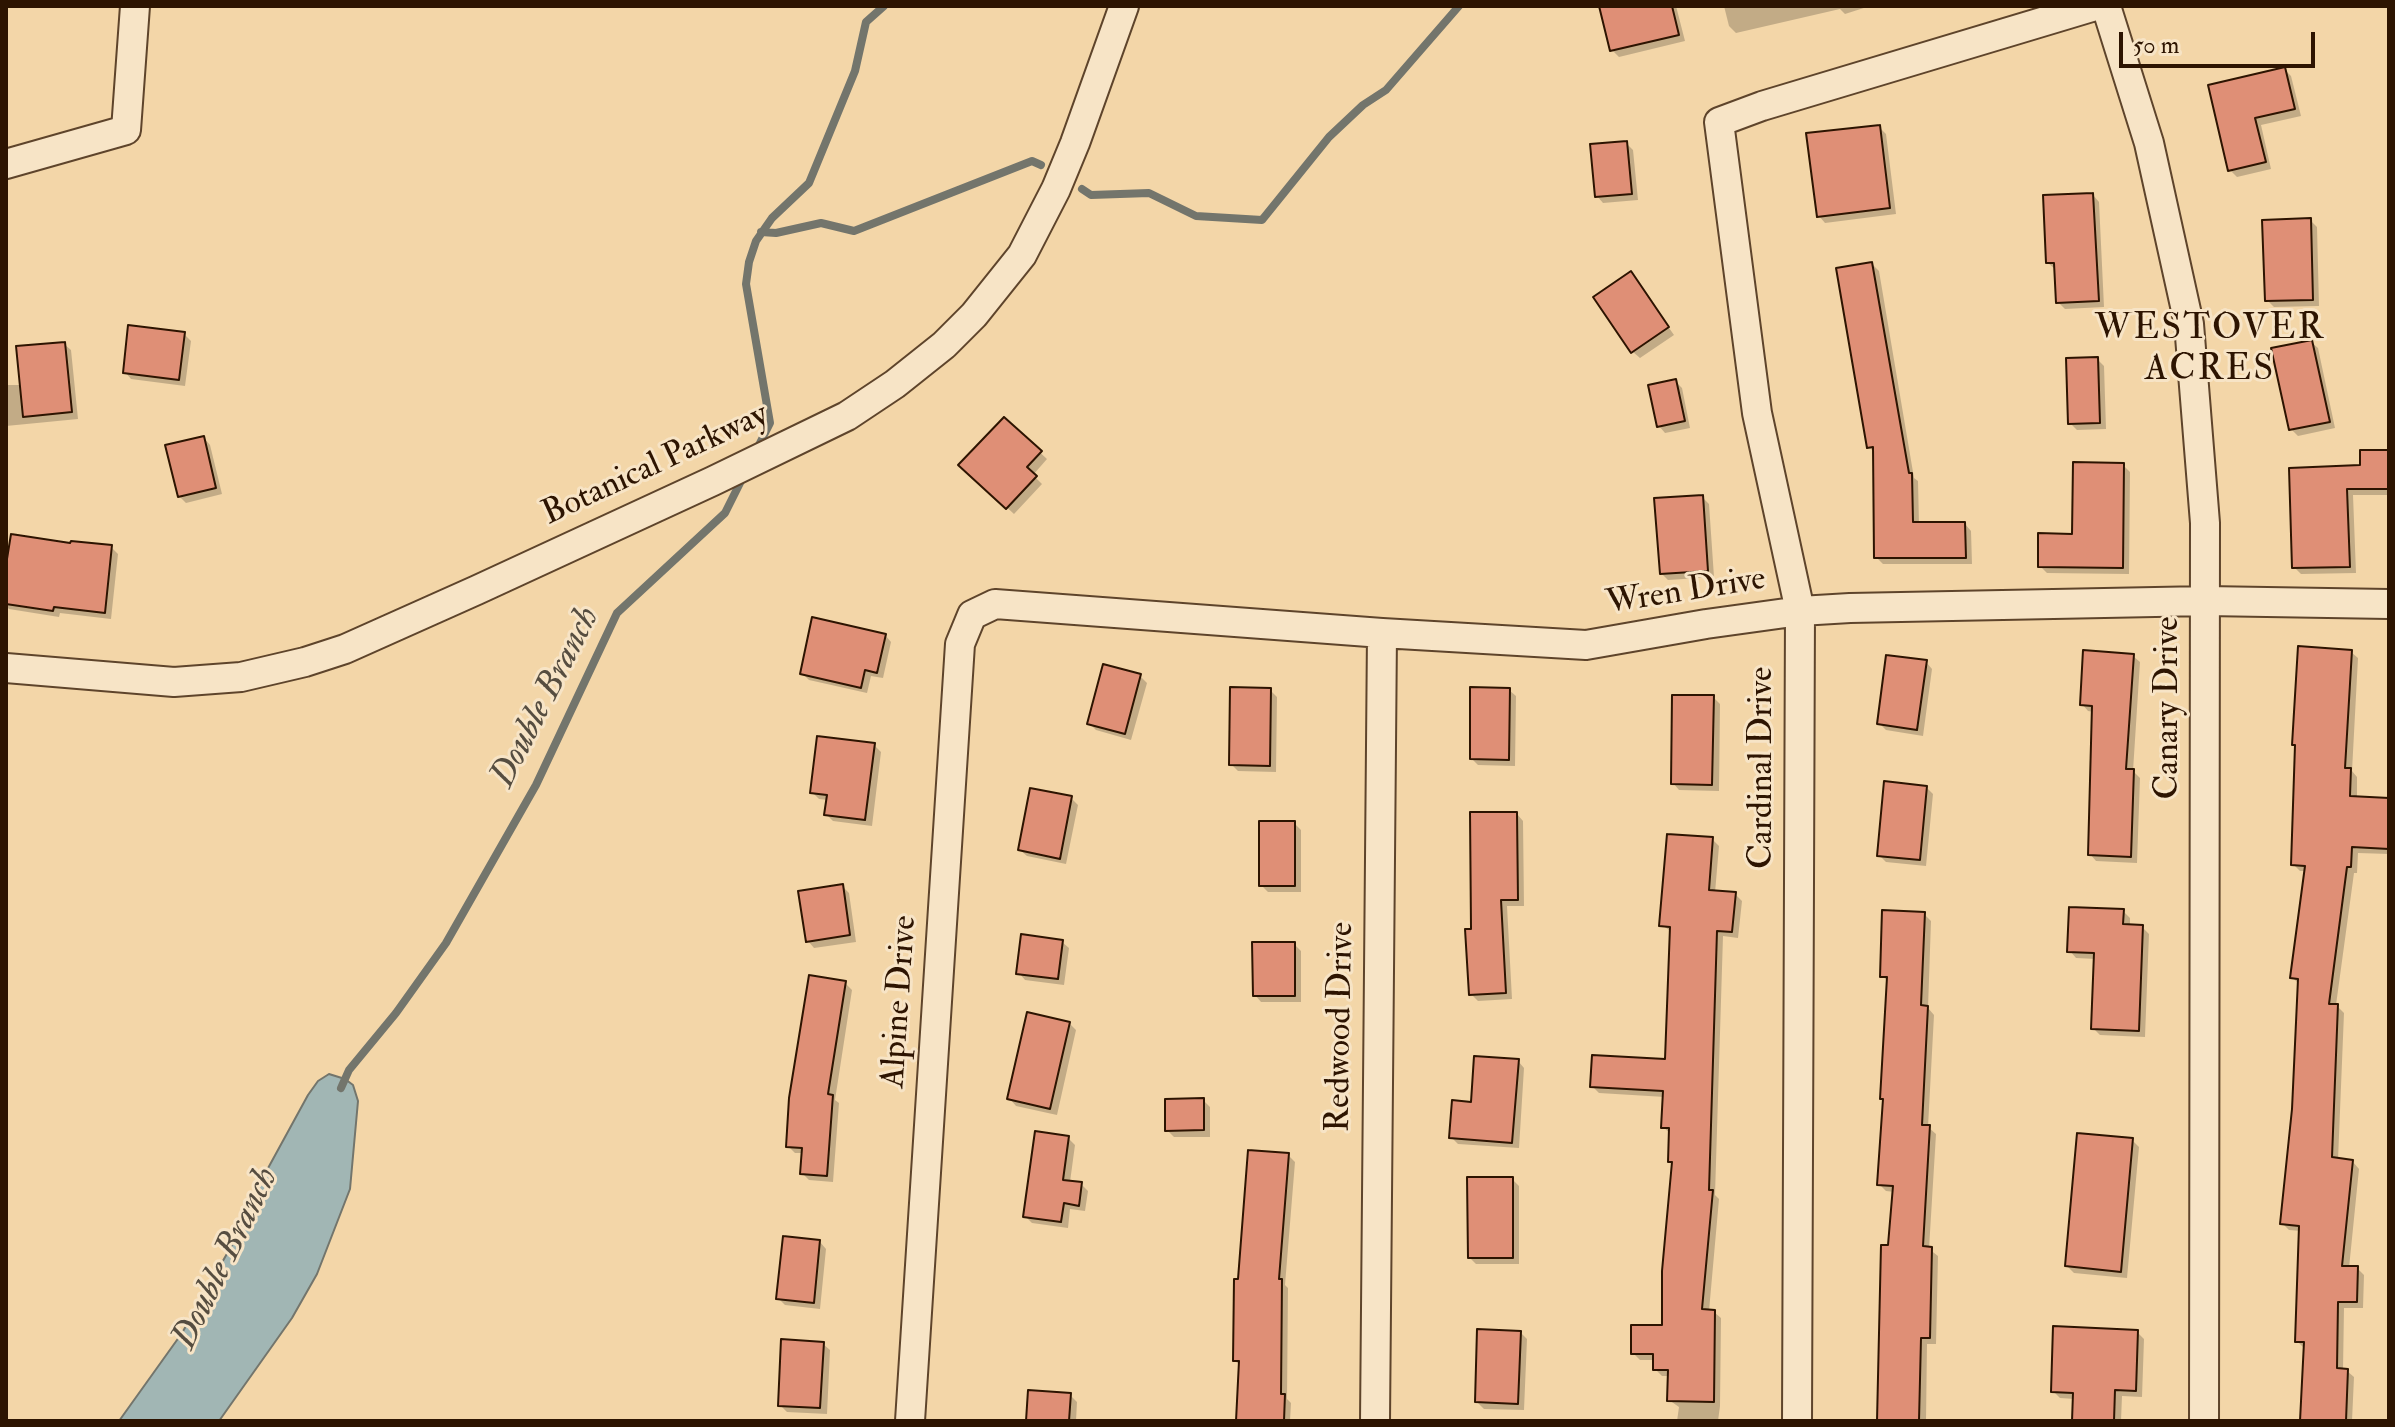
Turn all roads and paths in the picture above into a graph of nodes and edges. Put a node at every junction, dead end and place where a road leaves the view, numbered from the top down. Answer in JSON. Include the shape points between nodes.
{"nodes":[{"id":1,"x":135,"y":6,"type":"edge"},
{"id":2,"x":1124,"y":6,"type":"edge"},
{"id":3,"x":2095,"y":6,"type":"edge"},
{"id":4,"x":2106,"y":6,"type":"edge"},
{"id":5,"x":6,"y":164,"type":"edge"},
{"id":6,"x":2206,"y":601,"type":"junction"},
{"id":7,"x":995,"y":604,"type":"joint"},
{"id":8,"x":2389,"y":604,"type":"edge"},
{"id":9,"x":1800,"y":611,"type":"junction"},
{"id":10,"x":1382,"y":633,"type":"junction"},
{"id":11,"x":6,"y":668,"type":"edge"},
{"id":12,"x":910,"y":1421,"type":"edge"},
{"id":13,"x":1375,"y":1421,"type":"edge"},
{"id":14,"x":1797,"y":1421,"type":"edge"},
{"id":15,"x":2204,"y":1421,"type":"edge"}],
"edges":[{"from":1,"to":5,"type":"street","via":[[126,130]]},
{"from":2,"to":11,"type":"street","name":"Botanical Parkway","via":[[1056,189],[1004,280],[920,365],[859,409],[345,649],[283,668],[174,682]]},
{"from":3,"to":9,"type":"street","name":"Cardinal Drive","via":[[1719,122],[1757,413]]},
{"from":4,"to":6,"type":"street","name":"Canary Drive","via":[[2149,143],[2189,324]]},
{"from":6,"to":8,"type":"street","name":"Wren Drive"},
{"from":6,"to":9,"type":"street","name":"Wren Drive"},
{"from":6,"to":15,"type":"street","name":"Canary Drive"},
{"from":7,"to":10,"type":"street","name":"Wren Drive"},
{"from":7,"to":12,"type":"street","name":"Alpine Drive","via":[[972,615],[960,644]]},
{"from":9,"to":10,"type":"street","name":"Wren Drive","via":[[1586,645]]},
{"from":9,"to":14,"type":"street","name":"Cardinal Drive"},
{"from":10,"to":13,"type":"street","name":"Redwood Drive"}]}
